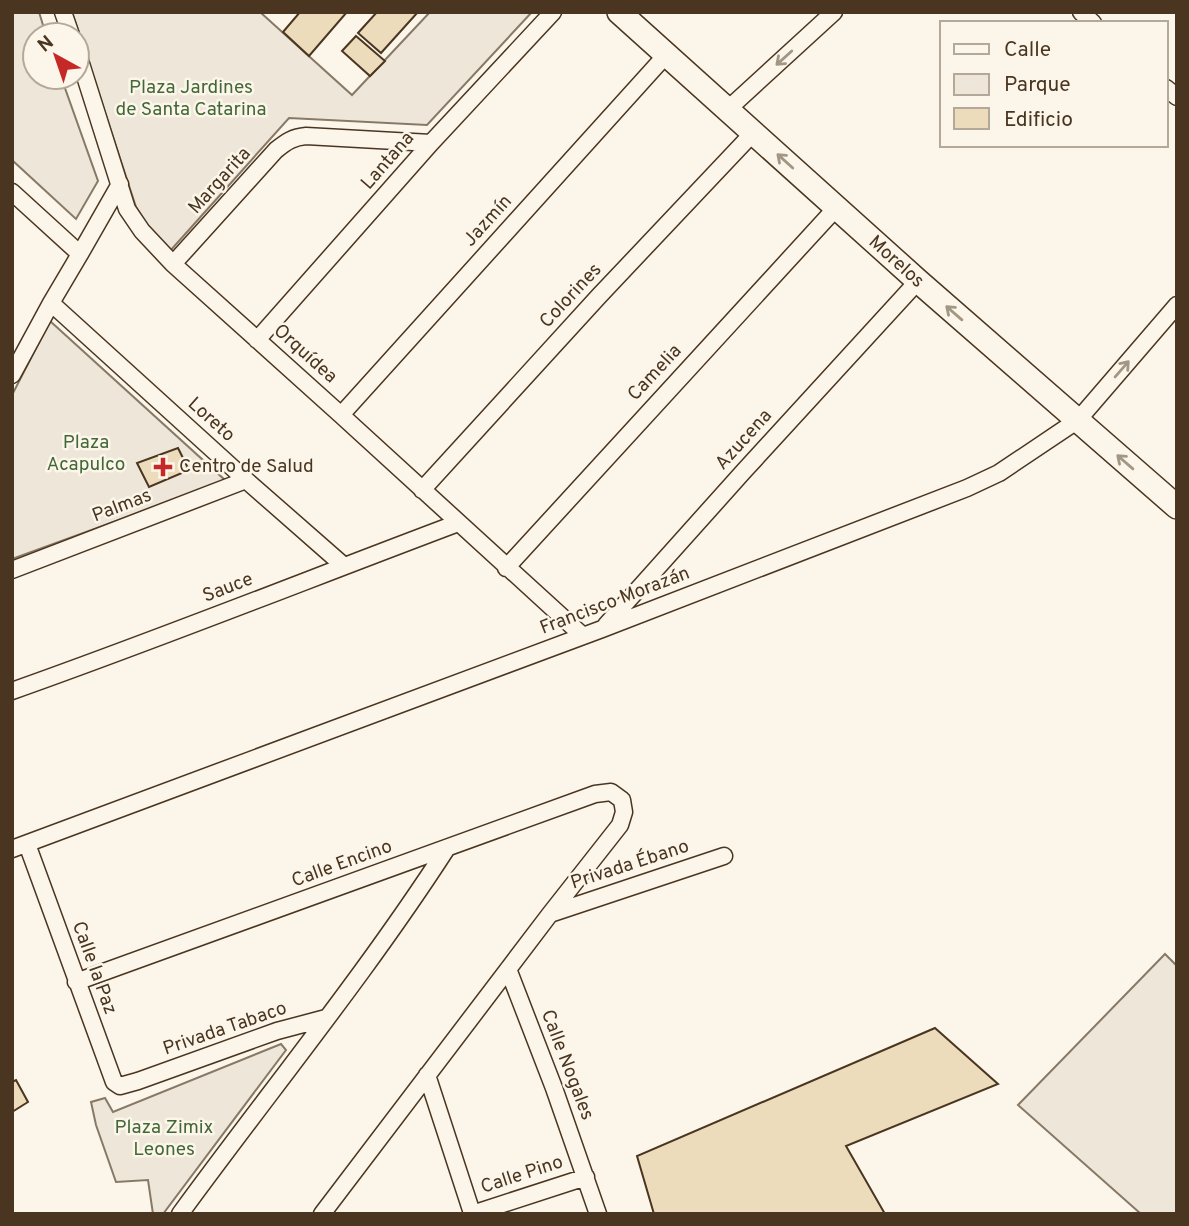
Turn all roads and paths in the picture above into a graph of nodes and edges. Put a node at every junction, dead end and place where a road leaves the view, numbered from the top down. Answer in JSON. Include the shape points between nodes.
{"nodes":[{"id":1,"x":553,"y":12,"type":"edge"},
{"id":2,"x":619,"y":12,"type":"edge"},
{"id":3,"x":834,"y":12,"type":"edge"},
{"id":4,"x":666,"y":55,"type":"junction"},
{"id":5,"x":90,"y":91,"type":"edge"},
{"id":6,"x":727,"y":110,"type":"junction"},
{"id":7,"x":754,"y":132,"type":"junction"},
{"id":8,"x":431,"y":143,"type":"junction"},
{"id":9,"x":120,"y":184,"type":"junction"},
{"id":10,"x":12,"y":192,"type":"edge"},
{"id":11,"x":836,"y":208,"type":"junction"},
{"id":12,"x":80,"y":254,"type":"junction"},
{"id":13,"x":173,"y":264,"type":"junction"},
{"id":14,"x":918,"y":281,"type":"junction"},
{"id":15,"x":51,"y":303,"type":"junction"},
{"id":16,"x":1177,"y":305,"type":"edge"},
{"id":17,"x":257,"y":340,"type":"junction"},
{"id":18,"x":12,"y":375,"type":"edge"},
{"id":19,"x":341,"y":415,"type":"junction"},
{"id":20,"x":1078,"y":421,"type":"junction"},
{"id":21,"x":246,"y":480,"type":"junction"},
{"id":22,"x":422,"y":490,"type":"junction"},
{"id":23,"x":1177,"y":507,"type":"edge"},
{"id":24,"x":458,"y":523,"type":"junction"},
{"id":25,"x":344,"y":566,"type":"junction"},
{"id":26,"x":506,"y":568,"type":"junction"},
{"id":27,"x":12,"y":570,"type":"edge"},
{"id":28,"x":602,"y":629,"type":"junction"},
{"id":29,"x":583,"y":636,"type":"junction"},
{"id":30,"x":12,"y":691,"type":"edge"},
{"id":31,"x":20,"y":846,"type":"edge"},
{"id":32,"x":447,"y":848,"type":"junction"},
{"id":33,"x":724,"y":856,"type":"dead end"},
{"id":34,"x":550,"y":914,"type":"junction"},
{"id":35,"x":508,"y":969,"type":"junction"},
{"id":36,"x":76,"y":982,"type":"junction"},
{"id":37,"x":326,"y":1018,"type":"junction"},
{"id":38,"x":428,"y":1075,"type":"junction"},
{"id":39,"x":138,"y":1081,"type":"joint"},
{"id":40,"x":586,"y":1177,"type":"junction"},
{"id":41,"x":180,"y":1214,"type":"edge"},
{"id":42,"x":322,"y":1214,"type":"edge"},
{"id":43,"x":472,"y":1214,"type":"edge"},
{"id":44,"x":598,"y":1214,"type":"edge"}],
"edges":[{"from":1,"to":8,"type":"street","name":"Lantana"},
{"from":2,"to":4,"type":"street","name":"Morelos"},
{"from":3,"to":6,"type":"street","one_way":true},
{"from":4,"to":6,"type":"street","name":"Morelos"},
{"from":4,"to":19,"type":"street","name":"Jazmín"},
{"from":5,"to":9,"type":"street","name":"Orquídea"},
{"from":6,"to":7,"type":"street","name":"Morelos"},
{"from":11,"to":7,"type":"street","name":"Morelos","one_way":true},
{"from":7,"to":22,"type":"street","name":"Colorines"},
{"from":8,"to":13,"type":"street","name":"Margarita","via":[[295,137],[276,150]]},
{"from":8,"to":17,"type":"street","name":"Lantana"},
{"from":9,"to":12,"type":"street"},
{"from":9,"to":13,"type":"street","name":"Orquídea","via":[[127,209]]},
{"from":10,"to":12,"type":"street"},
{"from":11,"to":14,"type":"street","name":"Morelos"},
{"from":11,"to":26,"type":"street","name":"Camelia"},
{"from":12,"to":15,"type":"street"},
{"from":13,"to":17,"type":"street","name":"Orquídea"},
{"from":20,"to":14,"type":"street","name":"Morelos","one_way":true},
{"from":14,"to":28,"type":"street","name":"Azucena"},
{"from":15,"to":18,"type":"street"},
{"from":15,"to":21,"type":"street","name":"Loreto"},
{"from":20,"to":16,"type":"street","name":"Francisco Morazán","one_way":true},
{"from":17,"to":19,"type":"street","name":"Orquídea"},
{"from":19,"to":22,"type":"street","name":"Orquídea"},
{"from":23,"to":20,"type":"street","name":"Morelos","one_way":true},
{"from":20,"to":28,"type":"street","name":"Francisco Morazán","via":[[999,473],[967,488]]},
{"from":21,"to":25,"type":"street","name":"Loreto"},
{"from":21,"to":27,"type":"street","name":"Palmas"},
{"from":22,"to":24,"type":"street","name":"Orquídea"},
{"from":24,"to":25,"type":"street","name":"Sauce"},
{"from":24,"to":26,"type":"street","name":"Orquídea"},
{"from":25,"to":30,"type":"street","name":"Sauce"},
{"from":26,"to":29,"type":"street","name":"Orquídea"},
{"from":28,"to":29,"type":"street","name":"Francisco Morazán"},
{"from":29,"to":31,"type":"street","name":"Francisco Morazán"},
{"from":31,"to":36,"type":"street","name":"Calle la Paz"},
{"from":32,"to":34,"type":"street","name":"Calle Encino","via":[[611,792],[622,800],[620,825]]},
{"from":32,"to":36,"type":"street","name":"Calle Encino"},
{"from":32,"to":37,"type":"street"},
{"from":33,"to":34,"type":"street","name":"Privada Ébano"},
{"from":34,"to":35,"type":"street"},
{"from":35,"to":38,"type":"street"},
{"from":35,"to":40,"type":"street","name":"Calle Nogales"},
{"from":36,"to":39,"type":"street","name":"Calle la Paz","via":[[114,1082],[120,1086]]},
{"from":37,"to":39,"type":"street","name":"Privada Tabaco"},
{"from":37,"to":41,"type":"street"},
{"from":38,"to":42,"type":"street"},
{"from":38,"to":43,"type":"street"},
{"from":40,"to":43,"type":"street","name":"Calle Pino"},
{"from":40,"to":44,"type":"street","name":"Calle Nogales"}]}
